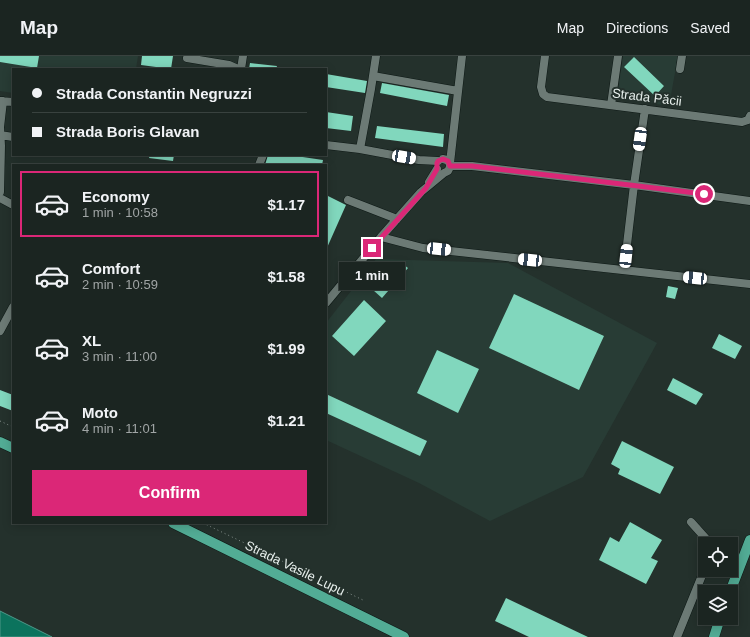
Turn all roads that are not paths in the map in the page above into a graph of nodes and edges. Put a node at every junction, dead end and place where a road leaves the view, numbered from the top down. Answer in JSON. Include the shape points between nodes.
{"nodes":[{"id":1,"x":243,"y":56,"type":"edge"},
{"id":2,"x":376,"y":56,"type":"edge"},
{"id":3,"x":462,"y":56,"type":"edge"},
{"id":4,"x":545,"y":56,"type":"edge"},
{"id":5,"x":618,"y":56,"type":"edge"},
{"id":6,"x":682,"y":56,"type":"edge"},
{"id":7,"x":187,"y":58,"type":"dead end"},
{"id":8,"x":237,"y":68,"type":"edge"},
{"id":9,"x":240,"y":68,"type":"edge"},
{"id":10,"x":680,"y":69,"type":"dead end"},
{"id":11,"x":373,"y":76,"type":"junction"},
{"id":12,"x":458,"y":91,"type":"junction"},
{"id":13,"x":1,"y":101,"type":"edge"},
{"id":14,"x":12,"y":102,"type":"edge"},
{"id":15,"x":611,"y":104,"type":"junction"},
{"id":16,"x":645,"y":109,"type":"junction"},
{"id":17,"x":749,"y":118,"type":"edge"},
{"id":18,"x":0,"y":127,"type":"edge"},
{"id":19,"x":0,"y":135,"type":"edge"},
{"id":20,"x":12,"y":137,"type":"edge"},
{"id":21,"x":327,"y":145,"type":"edge"},
{"id":22,"x":360,"y":149,"type":"junction"},
{"id":23,"x":443,"y":165,"type":"junction"},
{"id":24,"x":634,"y":185,"type":"junction"},
{"id":25,"x":0,"y":192,"type":"edge"},
{"id":26,"x":0,"y":198,"type":"edge"},
{"id":27,"x":348,"y":200,"type":"dead end"},
{"id":28,"x":750,"y":201,"type":"edge"},
{"id":29,"x":12,"y":204,"type":"edge"},
{"id":30,"x":398,"y":219,"type":"junction"},
{"id":31,"x":381,"y":237,"type":"junction"},
{"id":32,"x":624,"y":270,"type":"junction"},
{"id":33,"x":750,"y":284,"type":"edge"},
{"id":34,"x":327,"y":302,"type":"edge"},
{"id":35,"x":12,"y":309,"type":"edge"},
{"id":36,"x":6,"y":321,"type":"junction"},
{"id":37,"x":12,"y":325,"type":"edge"},
{"id":38,"x":0,"y":331,"type":"edge"},
{"id":39,"x":0,"y":442,"type":"edge"},
{"id":40,"x":12,"y":448,"type":"edge"},
{"id":41,"x":691,"y":522,"type":"dead end"},
{"id":42,"x":175,"y":524,"type":"edge"},
{"id":43,"x":704,"y":537,"type":"edge"},
{"id":44,"x":750,"y":540,"type":"edge"},
{"id":45,"x":701,"y":577,"type":"edge"},
{"id":46,"x":733,"y":585,"type":"edge"},
{"id":47,"x":717,"y":625,"type":"edge"},
{"id":48,"x":718,"y":625,"type":"edge"},
{"id":49,"x":404,"y":637,"type":"edge"},
{"id":50,"x":678,"y":637,"type":"edge"},
{"id":51,"x":709,"y":637,"type":"edge"},
{"id":52,"x":714,"y":637,"type":"edge"}],
"edges":[{"from":1,"to":9,"type":"street"},
{"from":2,"to":11,"type":"street"},
{"from":3,"to":12,"type":"street"},
{"from":4,"to":15,"type":"street","name":"Strada Păcii","via":[[541,87],[547,97]]},
{"from":5,"to":15,"type":"street"},
{"from":6,"to":10,"type":"street"},
{"from":7,"to":8,"type":"street"},
{"from":11,"to":12,"type":"street"},
{"from":11,"to":22,"type":"street"},
{"from":12,"to":23,"type":"street","via":[[452,143]]},
{"from":13,"to":14,"type":"street"},
{"from":13,"to":18,"type":"street"},
{"from":15,"to":16,"type":"street","name":"Strada Păcii"},
{"from":16,"to":17,"type":"street","name":"Strada Păcii","via":[[742,122]]},
{"from":16,"to":24,"type":"street"},
{"from":18,"to":19,"type":"street"},
{"from":19,"to":20,"type":"street"},
{"from":19,"to":25,"type":"street"},
{"from":21,"to":22,"type":"street"},
{"from":22,"to":23,"type":"street"},
{"from":23,"to":24,"type":"street","via":[[472,166]]},
{"from":23,"to":30,"type":"street"},
{"from":24,"to":28,"type":"street"},
{"from":24,"to":32,"type":"street"},
{"from":26,"to":29,"type":"street"},
{"from":27,"to":30,"type":"street"},
{"from":30,"to":31,"type":"street"},
{"from":31,"to":32,"type":"street","via":[[423,248]]},
{"from":31,"to":34,"type":"street"},
{"from":32,"to":33,"type":"street"},
{"from":35,"to":36,"type":"street"},
{"from":36,"to":37,"type":"street"},
{"from":36,"to":38,"type":"street"},
{"from":39,"to":40,"type":"main road"},
{"from":41,"to":43,"type":"street"},
{"from":42,"to":49,"type":"main road","name":"Strada Vasile Lupu"},
{"from":44,"to":46,"type":"main road"},
{"from":45,"to":50,"type":"street"},
{"from":47,"to":51,"type":"main road"},
{"from":48,"to":52,"type":"main road"}]}
